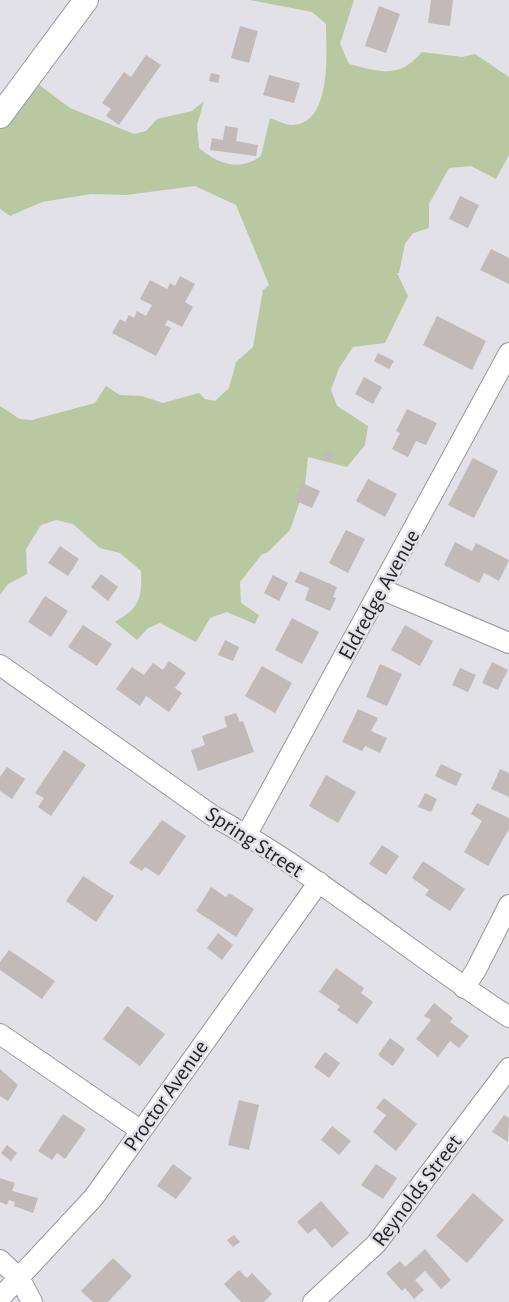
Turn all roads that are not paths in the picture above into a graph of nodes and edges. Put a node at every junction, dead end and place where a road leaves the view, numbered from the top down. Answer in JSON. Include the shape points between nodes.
{"nodes":[{"id":1,"x":86,"y":0,"type":"edge"},
{"id":2,"x":0,"y":116,"type":"edge"},
{"id":3,"x":509,"y":353,"type":"edge"},
{"id":4,"x":381,"y":589,"type":"junction"},
{"id":5,"x":509,"y":643,"type":"edge"},
{"id":6,"x":0,"y":665,"type":"edge"},
{"id":7,"x":247,"y":834,"type":"junction"},
{"id":8,"x":319,"y":882,"type":"junction"},
{"id":9,"x":509,"y":905,"type":"edge"},
{"id":10,"x":464,"y":988,"type":"junction"},
{"id":11,"x":509,"y":1017,"type":"edge"},
{"id":12,"x":0,"y":1034,"type":"edge"},
{"id":13,"x":509,"y":1068,"type":"edge"},
{"id":14,"x":140,"y":1130,"type":"junction"},
{"id":15,"x":0,"y":1260,"type":"edge"},
{"id":16,"x":20,"y":1279,"type":"junction"},
{"id":17,"x":0,"y":1298,"type":"edge"},
{"id":18,"x":32,"y":1302,"type":"edge"},
{"id":19,"x":313,"y":1302,"type":"edge"}],
"edges":[{"from":1,"to":2,"type":"street"},
{"from":3,"to":4,"type":"street","name":"Eldredge Avenue"},
{"from":4,"to":5,"type":"street"},
{"from":4,"to":7,"type":"street","name":"Eldredge Avenue"},
{"from":6,"to":7,"type":"street","name":"Spring Street","via":[[213,816]]},
{"from":7,"to":8,"type":"street","name":"Spring Street"},
{"from":8,"to":10,"type":"street","name":"Spring Street"},
{"from":8,"to":14,"type":"street","name":"Proctor Avenue"},
{"from":9,"to":10,"type":"street"},
{"from":10,"to":11,"type":"street","name":"Spring Street"},
{"from":12,"to":14,"type":"street"},
{"from":13,"to":19,"type":"street","name":"Reynolds Street","via":[[376,1244]]},
{"from":14,"to":16,"type":"street","name":"Proctor Avenue","via":[[94,1197]]},
{"from":15,"to":16,"type":"street"},
{"from":16,"to":17,"type":"street","name":"Proctor Avenue"},
{"from":16,"to":18,"type":"street"}]}
